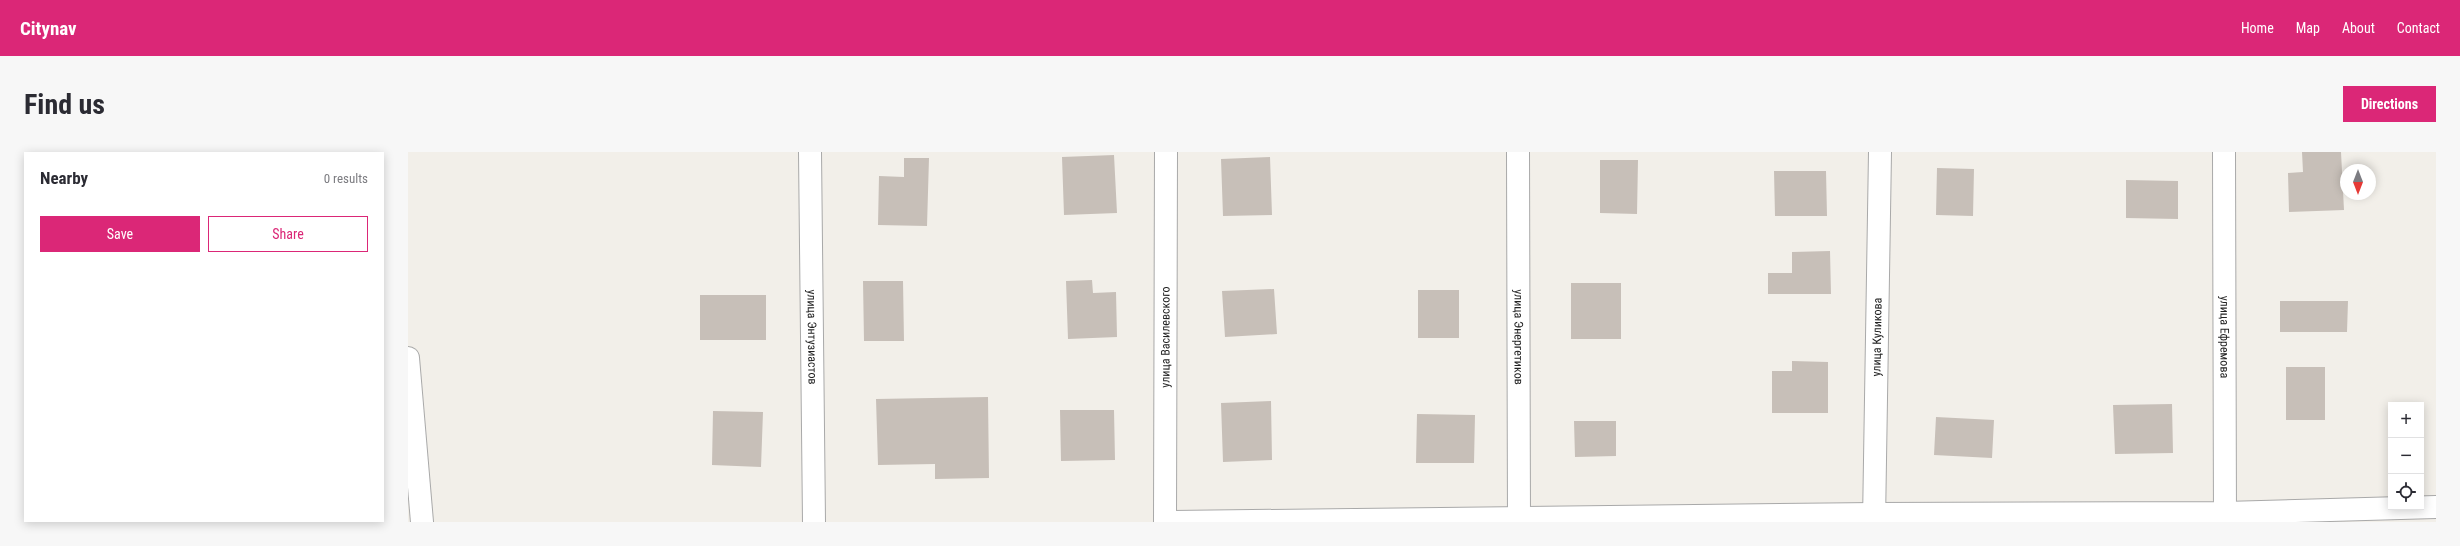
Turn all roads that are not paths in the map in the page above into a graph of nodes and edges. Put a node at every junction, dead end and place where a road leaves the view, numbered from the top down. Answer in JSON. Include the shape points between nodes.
{"nodes":[{"id":1,"x":810,"y":152,"type":"edge"},
{"id":2,"x":1166,"y":152,"type":"edge"},
{"id":3,"x":1518,"y":152,"type":"edge"},
{"id":4,"x":1880,"y":152,"type":"edge"},
{"id":5,"x":2224,"y":152,"type":"edge"},
{"id":6,"x":408,"y":358,"type":"edge"},
{"id":7,"x":2436,"y":507,"type":"edge"},
{"id":8,"x":2225,"y":517,"type":"edge"},
{"id":9,"x":1874,"y":518,"type":"edge"},
{"id":10,"x":1519,"y":520,"type":"edge"},
{"id":11,"x":422,"y":522,"type":"edge"},
{"id":12,"x":814,"y":522,"type":"edge"},
{"id":13,"x":1165,"y":522,"type":"edge"},
{"id":14,"x":1172,"y":522,"type":"edge"}],
"edges":[{"from":1,"to":12,"type":"street","name":"улица Энтузиастов"},
{"from":2,"to":13,"type":"street","name":"улица Василевского"},
{"from":3,"to":10,"type":"street","name":"улица Энергетиков"},
{"from":4,"to":9,"type":"street","name":"улица Куликова"},
{"from":5,"to":8,"type":"street","name":"улица Ефремова"},
{"from":6,"to":11,"type":"street"},
{"from":7,"to":8,"type":"street"},
{"from":8,"to":9,"type":"street"},
{"from":9,"to":10,"type":"street"},
{"from":10,"to":14,"type":"street"}]}
